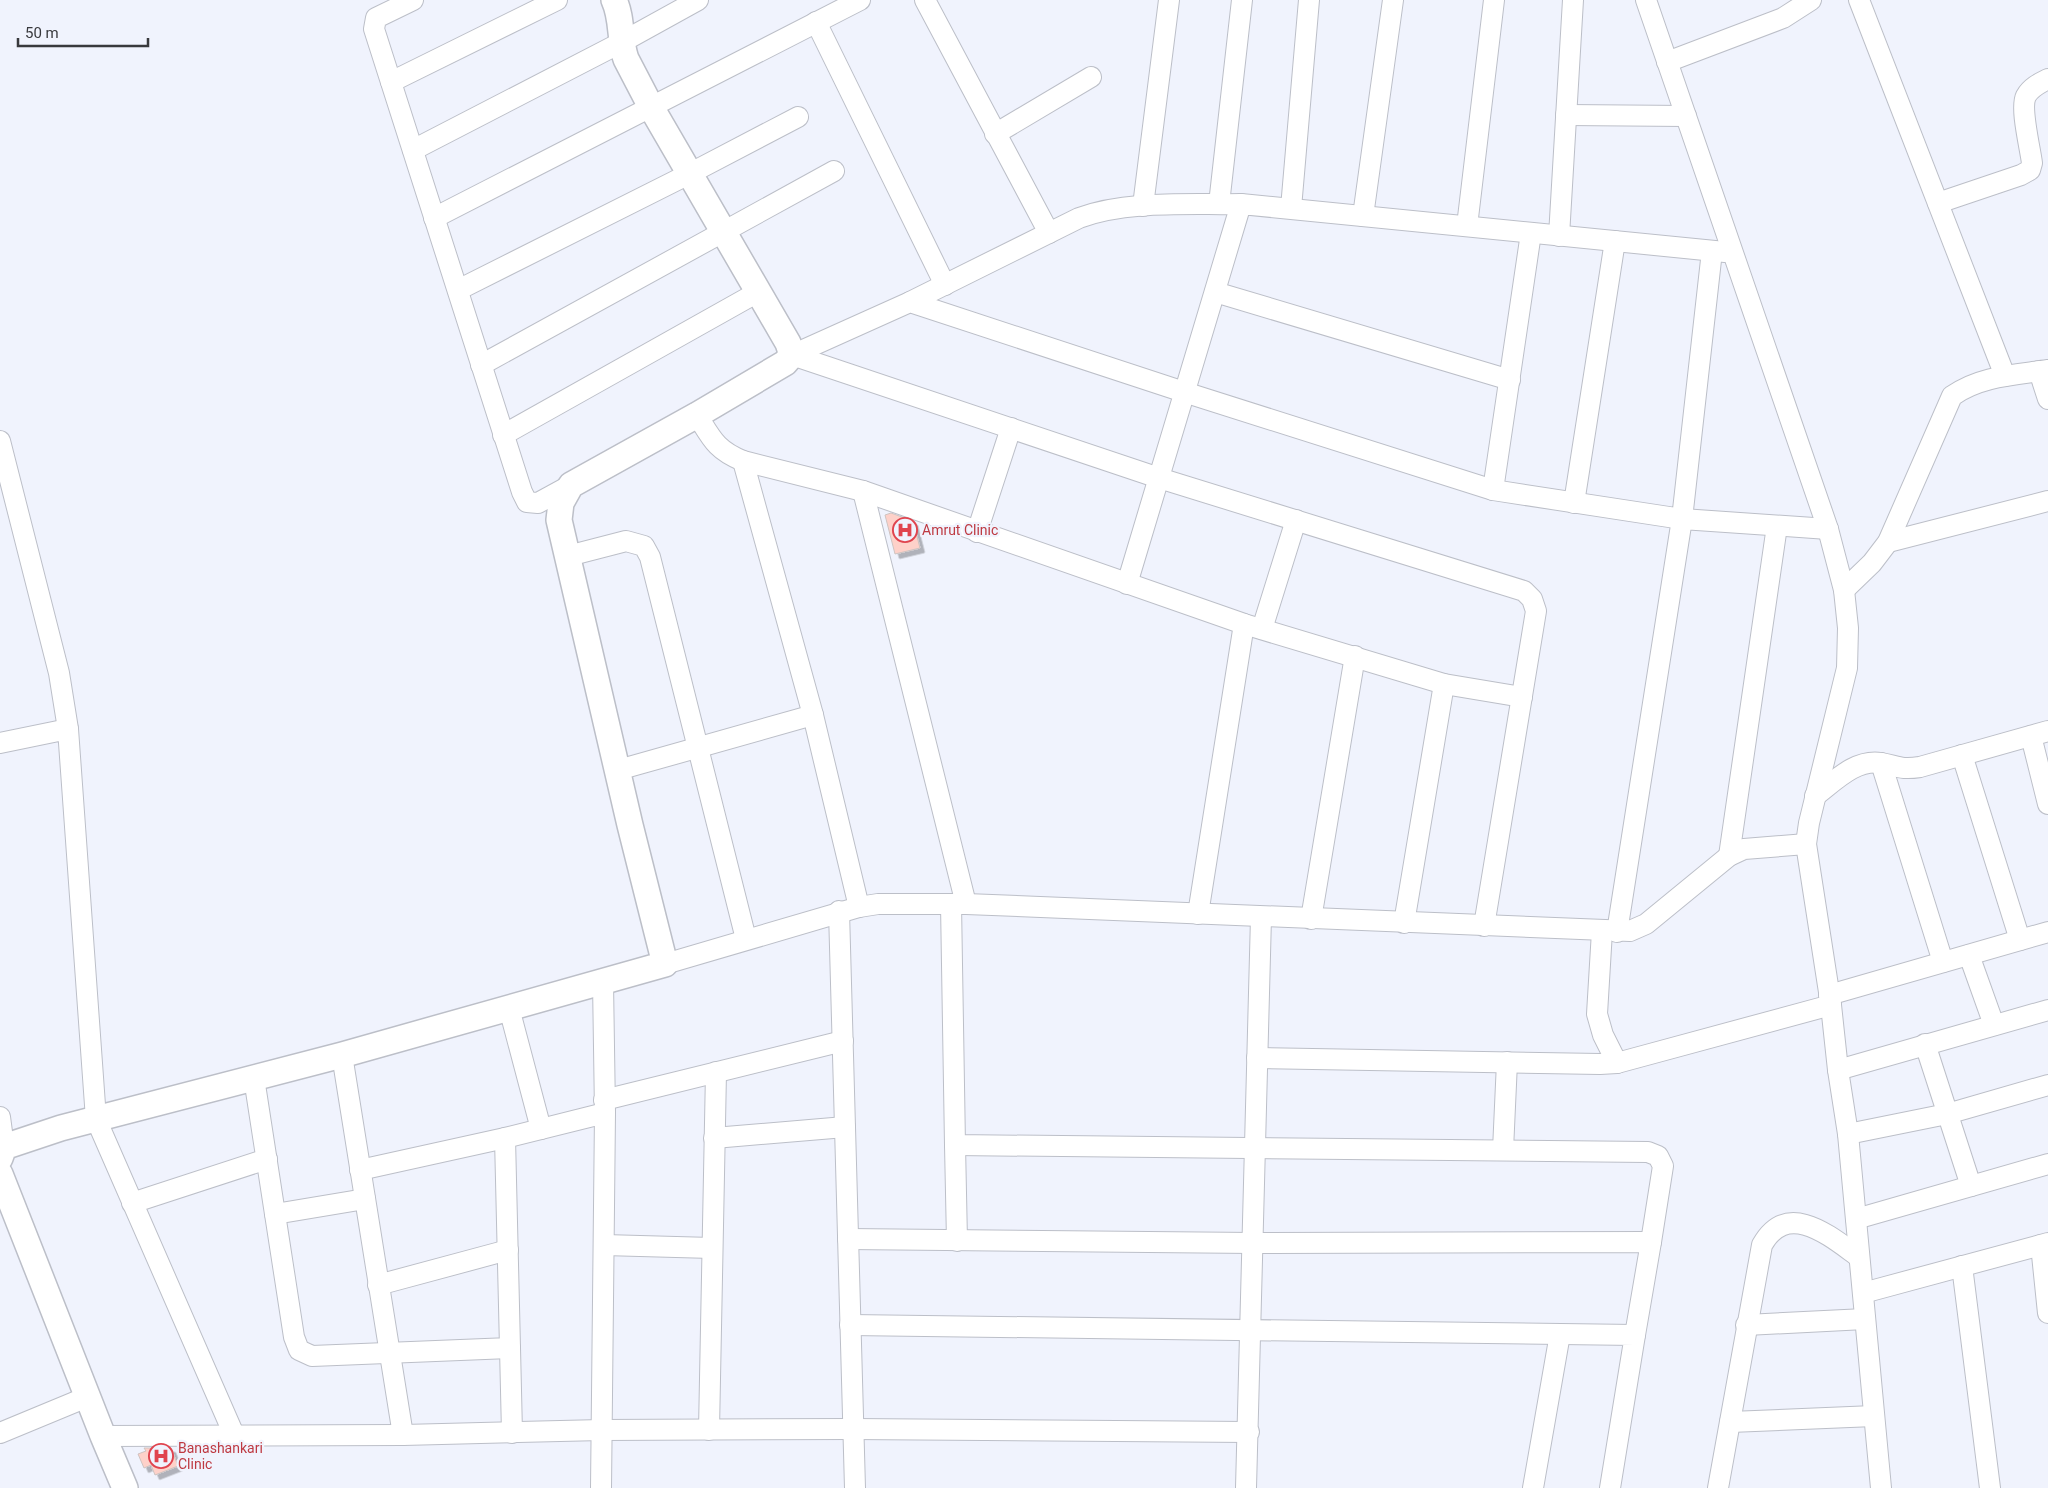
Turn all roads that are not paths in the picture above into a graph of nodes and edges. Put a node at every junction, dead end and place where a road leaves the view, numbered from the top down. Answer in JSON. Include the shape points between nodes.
{"nodes":[{"id":1,"x":413,"y":0,"type":"edge"},
{"id":2,"x":557,"y":0,"type":"edge"},
{"id":3,"x":614,"y":0,"type":"edge"},
{"id":4,"x":697,"y":0,"type":"edge"},
{"id":5,"x":925,"y":0,"type":"edge"},
{"id":6,"x":1169,"y":0,"type":"edge"},
{"id":7,"x":1242,"y":0,"type":"edge"},
{"id":8,"x":1309,"y":0,"type":"edge"},
{"id":9,"x":1393,"y":0,"type":"edge"},
{"id":10,"x":1494,"y":0,"type":"edge"},
{"id":11,"x":1573,"y":0,"type":"edge"},
{"id":12,"x":1646,"y":0,"type":"edge"},
{"id":13,"x":1811,"y":0,"type":"edge"},
{"id":14,"x":1859,"y":0,"type":"edge"},
{"id":15,"x":854,"y":1,"type":"edge"},
{"id":16,"x":816,"y":22,"type":"junction"},
{"id":17,"x":622,"y":42,"type":"junction"},
{"id":18,"x":1667,"y":62,"type":"junction"},
{"id":19,"x":1092,"y":77,"type":"dead end"},
{"id":20,"x":2048,"y":79,"type":"edge"},
{"id":21,"x":391,"y":82,"type":"junction"},
{"id":22,"x":651,"y":108,"type":"junction"},
{"id":23,"x":1566,"y":115,"type":"junction"},
{"id":24,"x":1686,"y":116,"type":"junction"},
{"id":25,"x":798,"y":118,"type":"dead end"},
{"id":26,"x":996,"y":134,"type":"junction"},
{"id":27,"x":413,"y":150,"type":"junction"},
{"id":28,"x":834,"y":171,"type":"dead end"},
{"id":29,"x":689,"y":174,"type":"junction"},
{"id":30,"x":1938,"y":203,"type":"junction"},
{"id":31,"x":1220,"y":204,"type":"junction"},
{"id":32,"x":1241,"y":204,"type":"junction"},
{"id":33,"x":1143,"y":206,"type":"junction"},
{"id":34,"x":1291,"y":208,"type":"junction"},
{"id":35,"x":1364,"y":216,"type":"junction"},
{"id":36,"x":434,"y":218,"type":"junction"},
{"id":37,"x":1467,"y":226,"type":"junction"},
{"id":38,"x":722,"y":232,"type":"junction"},
{"id":39,"x":1048,"y":233,"type":"junction"},
{"id":40,"x":1532,"y":233,"type":"junction"},
{"id":41,"x":1558,"y":236,"type":"junction"},
{"id":42,"x":1615,"y":241,"type":"junction"},
{"id":43,"x":1722,"y":252,"type":"junction"},
{"id":44,"x":945,"y":285,"type":"junction"},
{"id":45,"x":458,"y":290,"type":"junction"},
{"id":46,"x":758,"y":292,"type":"junction"},
{"id":47,"x":1215,"y":292,"type":"junction"},
{"id":48,"x":910,"y":302,"type":"junction"},
{"id":49,"x":792,"y":355,"type":"junction"},
{"id":50,"x":481,"y":364,"type":"junction"},
{"id":51,"x":2044,"y":370,"type":"edge"},
{"id":52,"x":2005,"y":376,"type":"junction"},
{"id":53,"x":1510,"y":380,"type":"junction"},
{"id":54,"x":1184,"y":392,"type":"junction"},
{"id":55,"x":2048,"y":400,"type":"edge"},
{"id":56,"x":697,"y":415,"type":"junction"},
{"id":57,"x":1011,"y":428,"type":"junction"},
{"id":58,"x":503,"y":435,"type":"junction"},
{"id":59,"x":0,"y":440,"type":"edge"},
{"id":60,"x":743,"y":461,"type":"junction"},
{"id":61,"x":1158,"y":478,"type":"junction"},
{"id":62,"x":571,"y":485,"type":"junction"},
{"id":63,"x":1493,"y":490,"type":"junction"},
{"id":64,"x":863,"y":492,"type":"junction"},
{"id":65,"x":1574,"y":503,"type":"junction"},
{"id":66,"x":2047,"y":506,"type":"edge"},
{"id":67,"x":1682,"y":519,"type":"junction"},
{"id":68,"x":1296,"y":520,"type":"junction"},
{"id":69,"x":1777,"y":526,"type":"junction"},
{"id":70,"x":1828,"y":529,"type":"junction"},
{"id":71,"x":977,"y":532,"type":"junction"},
{"id":72,"x":1888,"y":542,"type":"junction"},
{"id":73,"x":568,"y":556,"type":"junction"},
{"id":74,"x":1127,"y":584,"type":"junction"},
{"id":75,"x":1844,"y":590,"type":"junction"},
{"id":76,"x":1253,"y":626,"type":"junction"},
{"id":77,"x":1355,"y":656,"type":"junction"},
{"id":78,"x":1444,"y":684,"type":"junction"},
{"id":79,"x":1522,"y":697,"type":"junction"},
{"id":80,"x":813,"y":715,"type":"junction"},
{"id":81,"x":68,"y":729,"type":"junction"},
{"id":82,"x":2039,"y":733,"type":"edge"},
{"id":83,"x":0,"y":743,"type":"edge"},
{"id":84,"x":697,"y":748,"type":"junction"},
{"id":85,"x":1962,"y":755,"type":"junction"},
{"id":86,"x":1881,"y":763,"type":"junction"},
{"id":87,"x":618,"y":770,"type":"junction"},
{"id":88,"x":1815,"y":796,"type":"junction"},
{"id":89,"x":2048,"y":804,"type":"edge"},
{"id":90,"x":1806,"y":844,"type":"junction"},
{"id":91,"x":1729,"y":856,"type":"junction"},
{"id":92,"x":958,"y":904,"type":"junction"},
{"id":93,"x":859,"y":907,"type":"junction"},
{"id":94,"x":839,"y":911,"type":"junction"},
{"id":95,"x":1198,"y":914,"type":"junction"},
{"id":96,"x":1261,"y":917,"type":"junction"},
{"id":97,"x":1311,"y":919,"type":"junction"},
{"id":98,"x":1404,"y":923,"type":"junction"},
{"id":99,"x":1484,"y":926,"type":"junction"},
{"id":100,"x":1610,"y":932,"type":"junction"},
{"id":101,"x":2048,"y":932,"type":"edge"},
{"id":102,"x":746,"y":939,"type":"junction"},
{"id":103,"x":2020,"y":940,"type":"junction"},
{"id":104,"x":1969,"y":955,"type":"junction"},
{"id":105,"x":1943,"y":962,"type":"junction"},
{"id":106,"x":665,"y":964,"type":"junction"},
{"id":107,"x":603,"y":982,"type":"junction"},
{"id":108,"x":1830,"y":1000,"type":"junction"},
{"id":109,"x":508,"y":1008,"type":"junction"},
{"id":110,"x":2048,"y":1010,"type":"edge"},
{"id":111,"x":1994,"y":1025,"type":"junction"},
{"id":112,"x":843,"y":1041,"type":"junction"},
{"id":113,"x":1925,"y":1044,"type":"junction"},
{"id":114,"x":342,"y":1055,"type":"junction"},
{"id":115,"x":1257,"y":1058,"type":"junction"},
{"id":116,"x":1506,"y":1062,"type":"junction"},
{"id":117,"x":1617,"y":1063,"type":"junction"},
{"id":118,"x":1838,"y":1070,"type":"junction"},
{"id":119,"x":716,"y":1072,"type":"junction"},
{"id":120,"x":254,"y":1078,"type":"junction"},
{"id":121,"x":2048,"y":1085,"type":"edge"},
{"id":122,"x":604,"y":1107,"type":"junction"},
{"id":123,"x":1947,"y":1114,"type":"junction"},
{"id":124,"x":0,"y":1117,"type":"edge"},
{"id":125,"x":96,"y":1120,"type":"junction"},
{"id":126,"x":845,"y":1127,"type":"junction"},
{"id":127,"x":541,"y":1129,"type":"junction"},
{"id":128,"x":1848,"y":1134,"type":"junction"},
{"id":129,"x":505,"y":1138,"type":"junction"},
{"id":130,"x":714,"y":1138,"type":"junction"},
{"id":131,"x":955,"y":1146,"type":"junction"},
{"id":132,"x":1256,"y":1147,"type":"junction"},
{"id":133,"x":1503,"y":1150,"type":"junction"},
{"id":134,"x":2,"y":1153,"type":"edge"},
{"id":135,"x":267,"y":1160,"type":"junction"},
{"id":136,"x":2048,"y":1164,"type":"edge"},
{"id":137,"x":360,"y":1170,"type":"junction"},
{"id":138,"x":0,"y":1174,"type":"edge"},
{"id":139,"x":1970,"y":1186,"type":"junction"},
{"id":140,"x":365,"y":1199,"type":"junction"},
{"id":141,"x":132,"y":1202,"type":"junction"},
{"id":142,"x":5,"y":1203,"type":"edge"},
{"id":143,"x":275,"y":1214,"type":"junction"},
{"id":144,"x":1856,"y":1219,"type":"junction"},
{"id":145,"x":848,"y":1239,"type":"junction"},
{"id":146,"x":957,"y":1241,"type":"junction"},
{"id":147,"x":1254,"y":1242,"type":"junction"},
{"id":148,"x":1651,"y":1242,"type":"junction"},
{"id":149,"x":2044,"y":1244,"type":"edge"},
{"id":150,"x":604,"y":1245,"type":"junction"},
{"id":151,"x":712,"y":1248,"type":"junction"},
{"id":152,"x":508,"y":1250,"type":"junction"},
{"id":153,"x":1859,"y":1257,"type":"junction"},
{"id":154,"x":1962,"y":1266,"type":"junction"},
{"id":155,"x":378,"y":1285,"type":"junction"},
{"id":156,"x":1863,"y":1293,"type":"junction"},
{"id":157,"x":2048,"y":1313,"type":"edge"},
{"id":158,"x":1865,"y":1319,"type":"junction"},
{"id":159,"x":850,"y":1325,"type":"junction"},
{"id":160,"x":1746,"y":1325,"type":"junction"},
{"id":161,"x":1252,"y":1330,"type":"junction"},
{"id":162,"x":1560,"y":1334,"type":"junction"},
{"id":163,"x":1635,"y":1335,"type":"junction"},
{"id":164,"x":510,"y":1348,"type":"junction"},
{"id":165,"x":390,"y":1354,"type":"junction"},
{"id":166,"x":87,"y":1397,"type":"junction"},
{"id":167,"x":1874,"y":1416,"type":"junction"},
{"id":168,"x":1730,"y":1422,"type":"junction"},
{"id":169,"x":853,"y":1429,"type":"junction"},
{"id":170,"x":602,"y":1430,"type":"junction"},
{"id":171,"x":709,"y":1430,"type":"junction"},
{"id":172,"x":512,"y":1432,"type":"junction"},
{"id":173,"x":1249,"y":1432,"type":"junction"},
{"id":174,"x":0,"y":1433,"type":"edge"},
{"id":175,"x":402,"y":1435,"type":"junction"},
{"id":176,"x":103,"y":1436,"type":"junction"},
{"id":177,"x":235,"y":1437,"type":"junction"},
{"id":178,"x":125,"y":1488,"type":"edge"},
{"id":179,"x":601,"y":1488,"type":"edge"},
{"id":180,"x":855,"y":1488,"type":"edge"},
{"id":181,"x":1246,"y":1488,"type":"edge"},
{"id":182,"x":1533,"y":1488,"type":"edge"},
{"id":183,"x":1610,"y":1488,"type":"edge"},
{"id":184,"x":1718,"y":1488,"type":"edge"},
{"id":185,"x":1881,"y":1488,"type":"edge"},
{"id":186,"x":1990,"y":1488,"type":"edge"}],
"edges":[{"from":1,"to":21,"type":"street","via":[[376,18],[374,29]]},
{"from":2,"to":21,"type":"street"},
{"from":3,"to":17,"type":"street","via":[[621,21]]},
{"from":4,"to":17,"type":"street"},
{"from":5,"to":26,"type":"street"},
{"from":6,"to":33,"type":"street"},
{"from":7,"to":31,"type":"street"},
{"from":8,"to":34,"type":"street"},
{"from":9,"to":35,"type":"street"},
{"from":10,"to":37,"type":"street"},
{"from":11,"to":23,"type":"street"},
{"from":12,"to":18,"type":"street"},
{"from":13,"to":18,"type":"street","via":[[1783,18]]},
{"from":14,"to":30,"type":"street"},
{"from":15,"to":16,"type":"street"},
{"from":16,"to":22,"type":"street"},
{"from":16,"to":44,"type":"street"},
{"from":17,"to":22,"type":"street","via":[[626,59]]},
{"from":17,"to":27,"type":"street"},
{"from":18,"to":24,"type":"street"},
{"from":19,"to":26,"type":"street"},
{"from":20,"to":30,"type":"street","via":[[2026,95],[2024,105],[2032,163],[2030,170]]},
{"from":21,"to":27,"type":"street"},
{"from":22,"to":29,"type":"street"},
{"from":22,"to":36,"type":"street"},
{"from":23,"to":24,"type":"street"},
{"from":23,"to":41,"type":"street"},
{"from":24,"to":43,"type":"street"},
{"from":25,"to":29,"type":"street"},
{"from":26,"to":39,"type":"street"},
{"from":27,"to":36,"type":"street"},
{"from":28,"to":38,"type":"street"},
{"from":29,"to":38,"type":"street"},
{"from":29,"to":45,"type":"street"},
{"from":30,"to":52,"type":"street"},
{"from":31,"to":32,"type":"street"},
{"from":31,"to":33,"type":"street"},
{"from":32,"to":34,"type":"street"},
{"from":32,"to":47,"type":"street"},
{"from":33,"to":39,"type":"street","via":[[1096,212]]},
{"from":34,"to":35,"type":"street"},
{"from":35,"to":37,"type":"street"},
{"from":36,"to":45,"type":"street"},
{"from":37,"to":40,"type":"street"},
{"from":38,"to":46,"type":"street"},
{"from":38,"to":50,"type":"street"},
{"from":39,"to":44,"type":"street"},
{"from":40,"to":41,"type":"street"},
{"from":40,"to":53,"type":"street"},
{"from":41,"to":42,"type":"street"},
{"from":42,"to":43,"type":"street"},
{"from":42,"to":65,"type":"street"},
{"from":43,"to":67,"type":"street"},
{"from":43,"to":70,"type":"street"},
{"from":44,"to":48,"type":"street"},
{"from":45,"to":50,"type":"street"},
{"from":46,"to":49,"type":"street"},
{"from":46,"to":58,"type":"street"},
{"from":47,"to":53,"type":"street"},
{"from":47,"to":54,"type":"street"},
{"from":48,"to":49,"type":"street"},
{"from":48,"to":54,"type":"street"},
{"from":49,"to":56,"type":"street","via":[[785,364]]},
{"from":49,"to":57,"type":"street"},
{"from":50,"to":58,"type":"street"},
{"from":51,"to":52,"type":"street"},
{"from":51,"to":55,"type":"street"},
{"from":52,"to":72,"type":"street","via":[[1964,387],[1952,396]]},
{"from":53,"to":63,"type":"street"},
{"from":54,"to":61,"type":"street"},
{"from":54,"to":63,"type":"street"},
{"from":56,"to":60,"type":"street","via":[[714,442],[726,454]]},
{"from":56,"to":62,"type":"street"},
{"from":57,"to":61,"type":"street"},
{"from":57,"to":71,"type":"street"},
{"from":58,"to":62,"type":"street","via":[[527,502],[538,503]]},
{"from":59,"to":81,"type":"street","via":[[59,673]]},
{"from":60,"to":64,"type":"street"},
{"from":60,"to":80,"type":"street"},
{"from":61,"to":68,"type":"street"},
{"from":61,"to":74,"type":"street"},
{"from":62,"to":73,"type":"street","via":[[561,503],[560,520]]},
{"from":63,"to":65,"type":"street"},
{"from":64,"to":71,"type":"street"},
{"from":64,"to":92,"type":"street"},
{"from":65,"to":67,"type":"street"},
{"from":66,"to":72,"type":"street"},
{"from":67,"to":69,"type":"street"},
{"from":67,"to":100,"type":"street"},
{"from":68,"to":76,"type":"street"},
{"from":68,"to":79,"type":"street","via":[[1524,591],[1532,599],[1536,611]]},
{"from":69,"to":70,"type":"street"},
{"from":69,"to":91,"type":"street"},
{"from":70,"to":75,"type":"street"},
{"from":71,"to":74,"type":"street"},
{"from":72,"to":75,"type":"street"},
{"from":73,"to":84,"type":"street","via":[[626,541],[644,546],[650,557]]},
{"from":73,"to":87,"type":"street"},
{"from":74,"to":76,"type":"street"},
{"from":75,"to":88,"type":"street","via":[[1848,628],[1847,668]]},
{"from":76,"to":77,"type":"street"},
{"from":76,"to":95,"type":"street"},
{"from":77,"to":78,"type":"street"},
{"from":77,"to":97,"type":"street"},
{"from":78,"to":79,"type":"street"},
{"from":78,"to":98,"type":"street"},
{"from":79,"to":99,"type":"street"},
{"from":80,"to":84,"type":"street"},
{"from":80,"to":93,"type":"street"},
{"from":81,"to":83,"type":"street"},
{"from":81,"to":125,"type":"street"},
{"from":82,"to":85,"type":"street"},
{"from":82,"to":89,"type":"street"},
{"from":84,"to":87,"type":"street"},
{"from":84,"to":102,"type":"street"},
{"from":85,"to":86,"type":"street","via":[[1908,769]]},
{"from":85,"to":103,"type":"street"},
{"from":86,"to":88,"type":"street","via":[[1855,766]]},
{"from":86,"to":105,"type":"street"},
{"from":87,"to":106,"type":"street"},
{"from":88,"to":90,"type":"street"},
{"from":90,"to":91,"type":"street","via":[[1744,849]]},
{"from":90,"to":108,"type":"street"},
{"from":91,"to":100,"type":"street","via":[[1646,924],[1630,931]]},
{"from":92,"to":93,"type":"street"},
{"from":92,"to":95,"type":"street"},
{"from":92,"to":131,"type":"street"},
{"from":93,"to":94,"type":"street"},
{"from":94,"to":102,"type":"street"},
{"from":94,"to":112,"type":"street"},
{"from":95,"to":96,"type":"street"},
{"from":96,"to":97,"type":"street"},
{"from":96,"to":115,"type":"street"},
{"from":97,"to":98,"type":"street"},
{"from":98,"to":99,"type":"street"},
{"from":99,"to":100,"type":"street"},
{"from":100,"to":117,"type":"street","via":[[1597,1014]]},
{"from":101,"to":103,"type":"street"},
{"from":102,"to":106,"type":"street"},
{"from":103,"to":104,"type":"street"},
{"from":104,"to":105,"type":"street"},
{"from":104,"to":111,"type":"street"},
{"from":105,"to":108,"type":"street"},
{"from":106,"to":107,"type":"street"},
{"from":107,"to":109,"type":"street"},
{"from":107,"to":122,"type":"street"},
{"from":108,"to":117,"type":"street"},
{"from":108,"to":118,"type":"street"},
{"from":109,"to":114,"type":"street"},
{"from":109,"to":127,"type":"street"},
{"from":110,"to":111,"type":"street"},
{"from":111,"to":113,"type":"street"},
{"from":112,"to":119,"type":"street"},
{"from":112,"to":126,"type":"street"},
{"from":113,"to":118,"type":"street"},
{"from":113,"to":123,"type":"street"},
{"from":114,"to":120,"type":"street"},
{"from":114,"to":137,"type":"street"},
{"from":115,"to":116,"type":"street"},
{"from":115,"to":132,"type":"street"},
{"from":116,"to":117,"type":"street"},
{"from":116,"to":133,"type":"street"},
{"from":118,"to":128,"type":"street"},
{"from":119,"to":122,"type":"street"},
{"from":119,"to":130,"type":"street"},
{"from":120,"to":125,"type":"street"},
{"from":120,"to":135,"type":"street"},
{"from":121,"to":123,"type":"street"},
{"from":122,"to":127,"type":"street"},
{"from":122,"to":150,"type":"street"},
{"from":123,"to":128,"type":"street"},
{"from":123,"to":139,"type":"street"},
{"from":124,"to":134,"type":"street"},
{"from":125,"to":134,"type":"street","via":[[61,1128]]},
{"from":125,"to":141,"type":"street"},
{"from":126,"to":130,"type":"street"},
{"from":126,"to":145,"type":"street"},
{"from":127,"to":129,"type":"street"},
{"from":128,"to":144,"type":"street"},
{"from":129,"to":137,"type":"street"},
{"from":129,"to":152,"type":"street"},
{"from":130,"to":151,"type":"street"},
{"from":131,"to":132,"type":"street"},
{"from":131,"to":146,"type":"street"},
{"from":132,"to":133,"type":"street"},
{"from":132,"to":147,"type":"street"},
{"from":133,"to":148,"type":"street","via":[[1648,1152],[1658,1156],[1663,1166]]},
{"from":135,"to":141,"type":"street"},
{"from":135,"to":143,"type":"street"},
{"from":136,"to":139,"type":"street"},
{"from":137,"to":140,"type":"street"},
{"from":138,"to":142,"type":"street"},
{"from":139,"to":144,"type":"street"},
{"from":140,"to":143,"type":"street"},
{"from":140,"to":155,"type":"street"},
{"from":141,"to":177,"type":"street"},
{"from":142,"to":166,"type":"street"},
{"from":143,"to":165,"type":"street","via":[[294,1337],[299,1350],[312,1356]]},
{"from":144,"to":153,"type":"street"},
{"from":145,"to":146,"type":"street"},
{"from":145,"to":159,"type":"street"},
{"from":146,"to":147,"type":"street"},
{"from":147,"to":148,"type":"street"},
{"from":147,"to":161,"type":"street"},
{"from":148,"to":163,"type":"street"},
{"from":149,"to":154,"type":"street"},
{"from":149,"to":157,"type":"street"},
{"from":150,"to":151,"type":"street"},
{"from":150,"to":170,"type":"street"},
{"from":151,"to":171,"type":"street"},
{"from":152,"to":155,"type":"street"},
{"from":152,"to":164,"type":"street"},
{"from":153,"to":156,"type":"street"},
{"from":153,"to":160,"type":"street","via":[[1818,1228],[1798,1223],[1769,1232],[1762,1245]]},
{"from":154,"to":156,"type":"street"},
{"from":154,"to":186,"type":"street"},
{"from":155,"to":165,"type":"street"},
{"from":156,"to":158,"type":"street"},
{"from":158,"to":160,"type":"street"},
{"from":158,"to":167,"type":"street"},
{"from":159,"to":161,"type":"street"},
{"from":159,"to":169,"type":"street"},
{"from":160,"to":168,"type":"street"},
{"from":161,"to":162,"type":"street"},
{"from":161,"to":173,"type":"street"},
{"from":162,"to":163,"type":"street"},
{"from":162,"to":182,"type":"street"},
{"from":163,"to":183,"type":"street"},
{"from":164,"to":165,"type":"street"},
{"from":164,"to":172,"type":"street"},
{"from":165,"to":175,"type":"street"},
{"from":166,"to":174,"type":"street"},
{"from":166,"to":176,"type":"street"},
{"from":167,"to":168,"type":"street"},
{"from":167,"to":185,"type":"street"},
{"from":168,"to":184,"type":"street"},
{"from":169,"to":171,"type":"street"},
{"from":169,"to":173,"type":"street"},
{"from":169,"to":180,"type":"street"},
{"from":170,"to":171,"type":"street"},
{"from":170,"to":172,"type":"street"},
{"from":170,"to":179,"type":"street"},
{"from":172,"to":175,"type":"street"},
{"from":173,"to":181,"type":"street"},
{"from":175,"to":177,"type":"street"},
{"from":176,"to":177,"type":"street"},
{"from":176,"to":178,"type":"street"}]}
